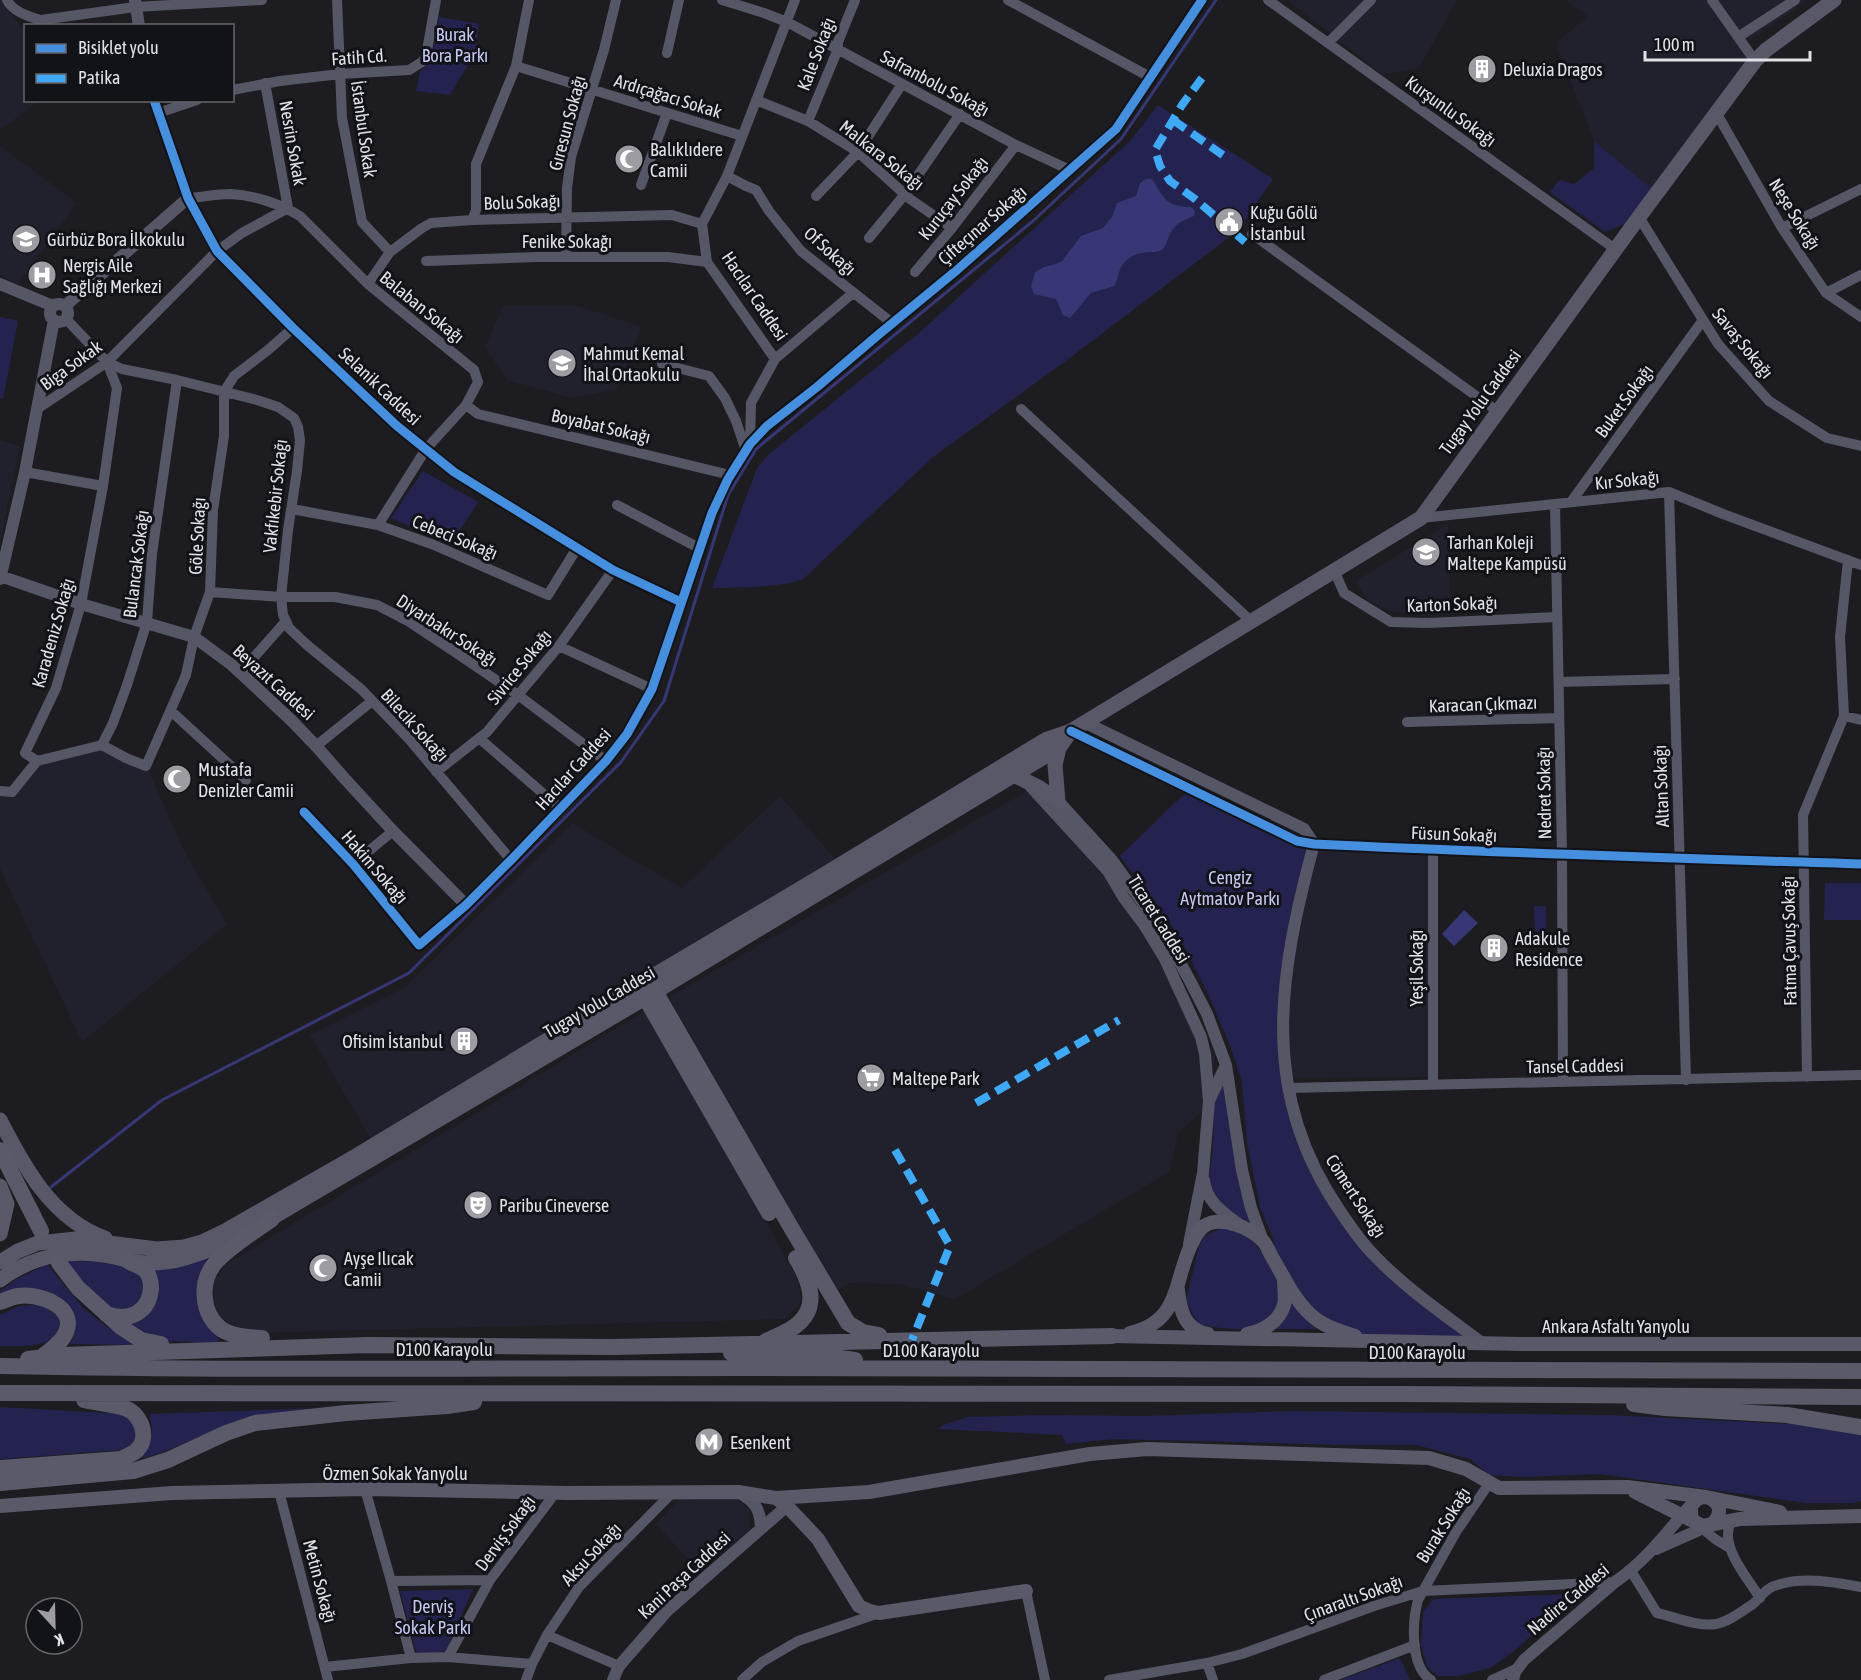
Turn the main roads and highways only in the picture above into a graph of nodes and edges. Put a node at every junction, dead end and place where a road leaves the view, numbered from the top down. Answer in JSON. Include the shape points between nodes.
{"nodes":[{"id":1,"x":1834,"y":0,"type":"edge"},
{"id":2,"x":1071,"y":731,"type":"junction"},
{"id":3,"x":1059,"y":748,"type":"junction"},
{"id":4,"x":1019,"y":772,"type":"junction"},
{"id":5,"x":647,"y":988,"type":"junction"},
{"id":6,"x":0,"y":1120,"type":"edge"},
{"id":7,"x":0,"y":1150,"type":"edge"},
{"id":8,"x":0,"y":1186,"type":"edge"},
{"id":9,"x":272,"y":1219,"type":"junction"},
{"id":10,"x":41,"y":1232,"type":"dead end"},
{"id":11,"x":0,"y":1234,"type":"edge"},
{"id":12,"x":126,"y":1253,"type":"junction"},
{"id":13,"x":0,"y":1262,"type":"edge"},
{"id":14,"x":59,"y":1263,"type":"dead end"},
{"id":15,"x":1283,"y":1276,"type":"junction"},
{"id":16,"x":0,"y":1280,"type":"edge"},
{"id":17,"x":1178,"y":1289,"type":"junction"},
{"id":18,"x":0,"y":1302,"type":"edge"},
{"id":19,"x":103,"y":1312,"type":"junction"},
{"id":20,"x":1112,"y":1336,"type":"junction"},
{"id":21,"x":1228,"y":1338,"type":"junction"},
{"id":22,"x":912,"y":1340,"type":"junction"},
{"id":23,"x":1372,"y":1341,"type":"junction"},
{"id":24,"x":764,"y":1342,"type":"junction"},
{"id":25,"x":1861,"y":1344,"type":"edge"},
{"id":26,"x":368,"y":1345,"type":"junction"},
{"id":27,"x":613,"y":1347,"type":"junction"},
{"id":28,"x":241,"y":1348,"type":"junction"},
{"id":29,"x":42,"y":1356,"type":"junction"},
{"id":30,"x":0,"y":1366,"type":"edge"},
{"id":31,"x":930,"y":1369,"type":"junction"},
{"id":32,"x":1861,"y":1371,"type":"edge"},
{"id":33,"x":41,"y":1392,"type":"junction"},
{"id":34,"x":0,"y":1393,"type":"edge"},
{"id":35,"x":542,"y":1393,"type":"junction"},
{"id":36,"x":1544,"y":1394,"type":"junction"},
{"id":37,"x":1861,"y":1396,"type":"edge"},
{"id":38,"x":1861,"y":1427,"type":"edge"},
{"id":39,"x":0,"y":1468,"type":"edge"},
{"id":40,"x":0,"y":1483,"type":"edge"},
{"id":41,"x":1626,"y":1487,"type":"junction"},
{"id":42,"x":1706,"y":1497,"type":"junction"},
{"id":43,"x":782,"y":1502,"type":"junction"},
{"id":44,"x":0,"y":1506,"type":"edge"},
{"id":45,"x":1861,"y":1516,"type":"edge"},
{"id":46,"x":1805,"y":1518,"type":"junction"},
{"id":47,"x":1700,"y":1523,"type":"junction"},
{"id":48,"x":1026,"y":1592,"type":"road end"}],
"edges":[{"from":1,"to":2,"type":"main road","name":"Tugay Yolu Caddesi","via":[[1755,61],[1420,518]]},
{"from":2,"to":3,"type":"main road","name":"Tugay Yolu Caddesi"},
{"from":2,"to":4,"type":"main road","name":"Tugay Yolu Caddesi","via":[[1047,738]]},
{"from":3,"to":4,"type":"main road","name":"Tugay Yolu Caddesi"},
{"from":3,"to":4,"type":"main road","via":[[1055,765],[1058,801]]},
{"from":4,"to":5,"type":"main road","name":"Tugay Yolu Caddesi"},
{"from":4,"to":5,"type":"main road","name":"Tugay Yolu Caddesi","via":[[830,871]]},
{"from":5,"to":9,"type":"main road","name":"Tugay Yolu Caddesi"},
{"from":5,"to":12,"type":"main road","name":"Tugay Yolu Caddesi","via":[[225,1231],[184,1247]]},
{"from":5,"to":22,"type":"highway","via":[[848,1323],[863,1332]]},
{"from":5,"to":24,"type":"highway","via":[[807,1277],[811,1301],[804,1317]]},
{"from":6,"to":12,"type":"main road","via":[[38,1187],[59,1210]]},
{"from":7,"to":10,"type":"highway"},
{"from":8,"to":11,"type":"main road","via":[[7,1204]]},
{"from":9,"to":12,"type":"main road","name":"Tugay Yolu Caddesi","via":[[186,1259],[152,1263]]},
{"from":9,"to":26,"type":"highway","via":[[215,1263],[205,1281],[204,1299],[211,1318],[223,1330],[240,1336]]},
{"from":12,"to":13,"type":"main road","via":[[76,1239],[39,1243]]},
{"from":12,"to":16,"type":"main road","via":[[116,1257],[90,1253],[43,1257]]},
{"from":12,"to":19,"type":"highway","via":[[146,1271],[151,1282],[150,1300],[130,1316],[116,1317]]},
{"from":14,"to":19,"type":"highway"},
{"from":15,"to":17,"type":"main road","name":"Ticaret Caddesi","via":[[1263,1241],[1240,1225],[1220,1222],[1204,1226],[1197,1233],[1187,1252]]},
{"from":15,"to":21,"type":"main road","via":[[1284,1306],[1274,1321],[1262,1330]]},
{"from":15,"to":23,"type":"main road","name":"Ticaret Caddesi","via":[[1313,1318]]},
{"from":17,"to":20,"type":"main road","name":"Ticaret Caddesi","via":[[1160,1320],[1140,1330]]},
{"from":17,"to":21,"type":"main road","via":[[1179,1306],[1190,1326],[1200,1333]]},
{"from":18,"to":29,"type":"highway","via":[[19,1296],[37,1297],[61,1307],[68,1325],[66,1334]]},
{"from":19,"to":28,"type":"highway","via":[[141,1340],[169,1346]]},
{"from":20,"to":21,"type":"main road"},
{"from":20,"to":22,"type":"highway"},
{"from":21,"to":23,"type":"main road","name":"Ankara Asfaltı Yanyolu"},
{"from":22,"to":24,"type":"highway"},
{"from":23,"to":25,"type":"main road","name":"Ankara Asfaltı Yanyolu"},
{"from":24,"to":27,"type":"highway"},
{"from":26,"to":27,"type":"highway"},
{"from":26,"to":28,"type":"highway"},
{"from":27,"to":31,"type":"highway","via":[[826,1356]]},
{"from":28,"to":29,"type":"highway"},
{"from":29,"to":30,"type":"highway"},
{"from":30,"to":31,"type":"highway","name":"D100 Karayolu"},
{"from":31,"to":32,"type":"highway","name":"D100 Karayolu"},
{"from":33,"to":34,"type":"highway"},
{"from":33,"to":35,"type":"highway"},
{"from":33,"to":39,"type":"highway","via":[[127,1408],[139,1419],[143,1440],[137,1451],[120,1459]]},
{"from":35,"to":36,"type":"highway"},
{"from":35,"to":40,"type":"highway","via":[[447,1406],[255,1423],[133,1471]]},
{"from":36,"to":37,"type":"highway"},
{"from":36,"to":38,"type":"highway","via":[[1665,1408],[1787,1414]]},
{"from":41,"to":42,"type":"main road"},
{"from":41,"to":43,"type":"main road","name":"Özmen Sokak Yanyolu","via":[[1492,1488],[1466,1469],[1429,1458],[1147,1449],[1090,1454],[869,1492]]},
{"from":41,"to":47,"type":"main road"},
{"from":42,"to":46,"type":"main road"},
{"from":42,"to":47,"type":"main road","via":[[1693,1503],[1690,1512]]},
{"from":42,"to":47,"type":"main road","via":[[1715,1500],[1718,1517]]},
{"from":43,"to":44,"type":"main road","name":"Özmen Sokak Yanyolu","via":[[738,1492],[365,1489],[172,1493]]},
{"from":43,"to":48,"type":"main road","via":[[818,1539],[859,1606],[870,1611],[879,1613]]},
{"from":45,"to":46,"type":"main road"},
{"from":46,"to":47,"type":"main road"}]}
